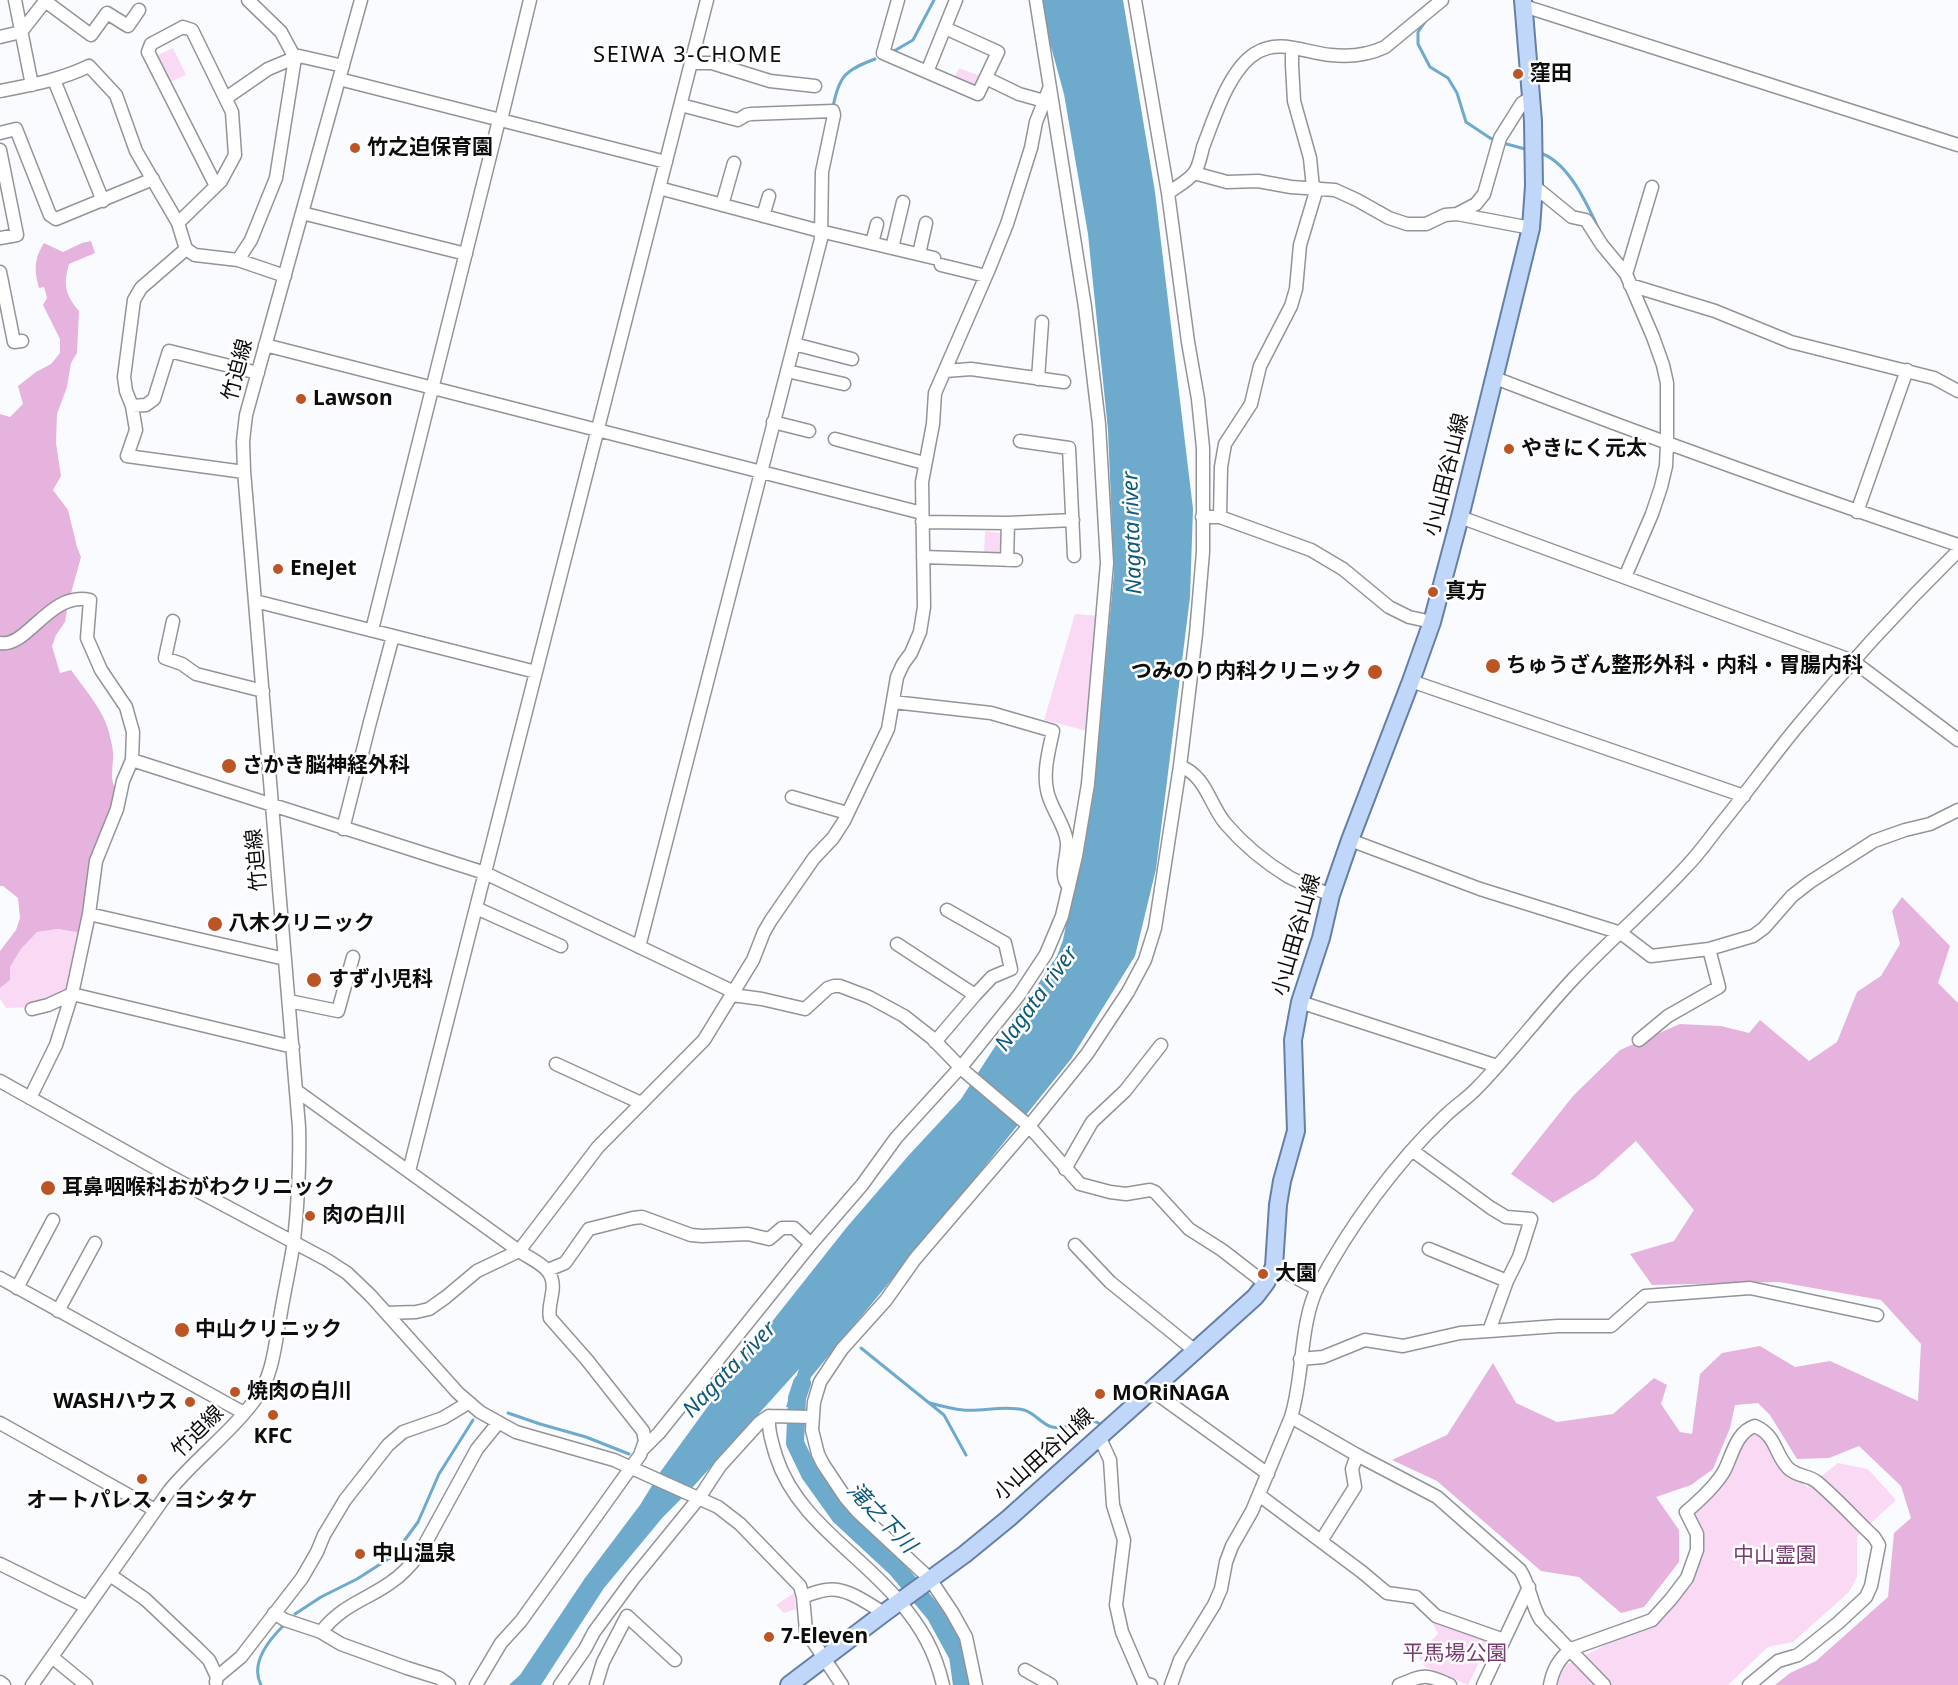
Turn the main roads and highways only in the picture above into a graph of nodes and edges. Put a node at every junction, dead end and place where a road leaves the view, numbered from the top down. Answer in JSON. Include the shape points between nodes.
{"nodes":[{"id":1,"x":1524,"y":3,"type":"edge"},
{"id":2,"x":789,"y":1685,"type":"edge"}],
"edges":[{"from":1,"to":2,"type":"main road","name":"小山田谷山線","via":[[1533,121],[1531,228],[1432,622],[1350,840],[1300,1002],[1293,1040],[1296,1131],[1282,1180],[1274,1266],[1255,1297],[1009,1518]]}]}
